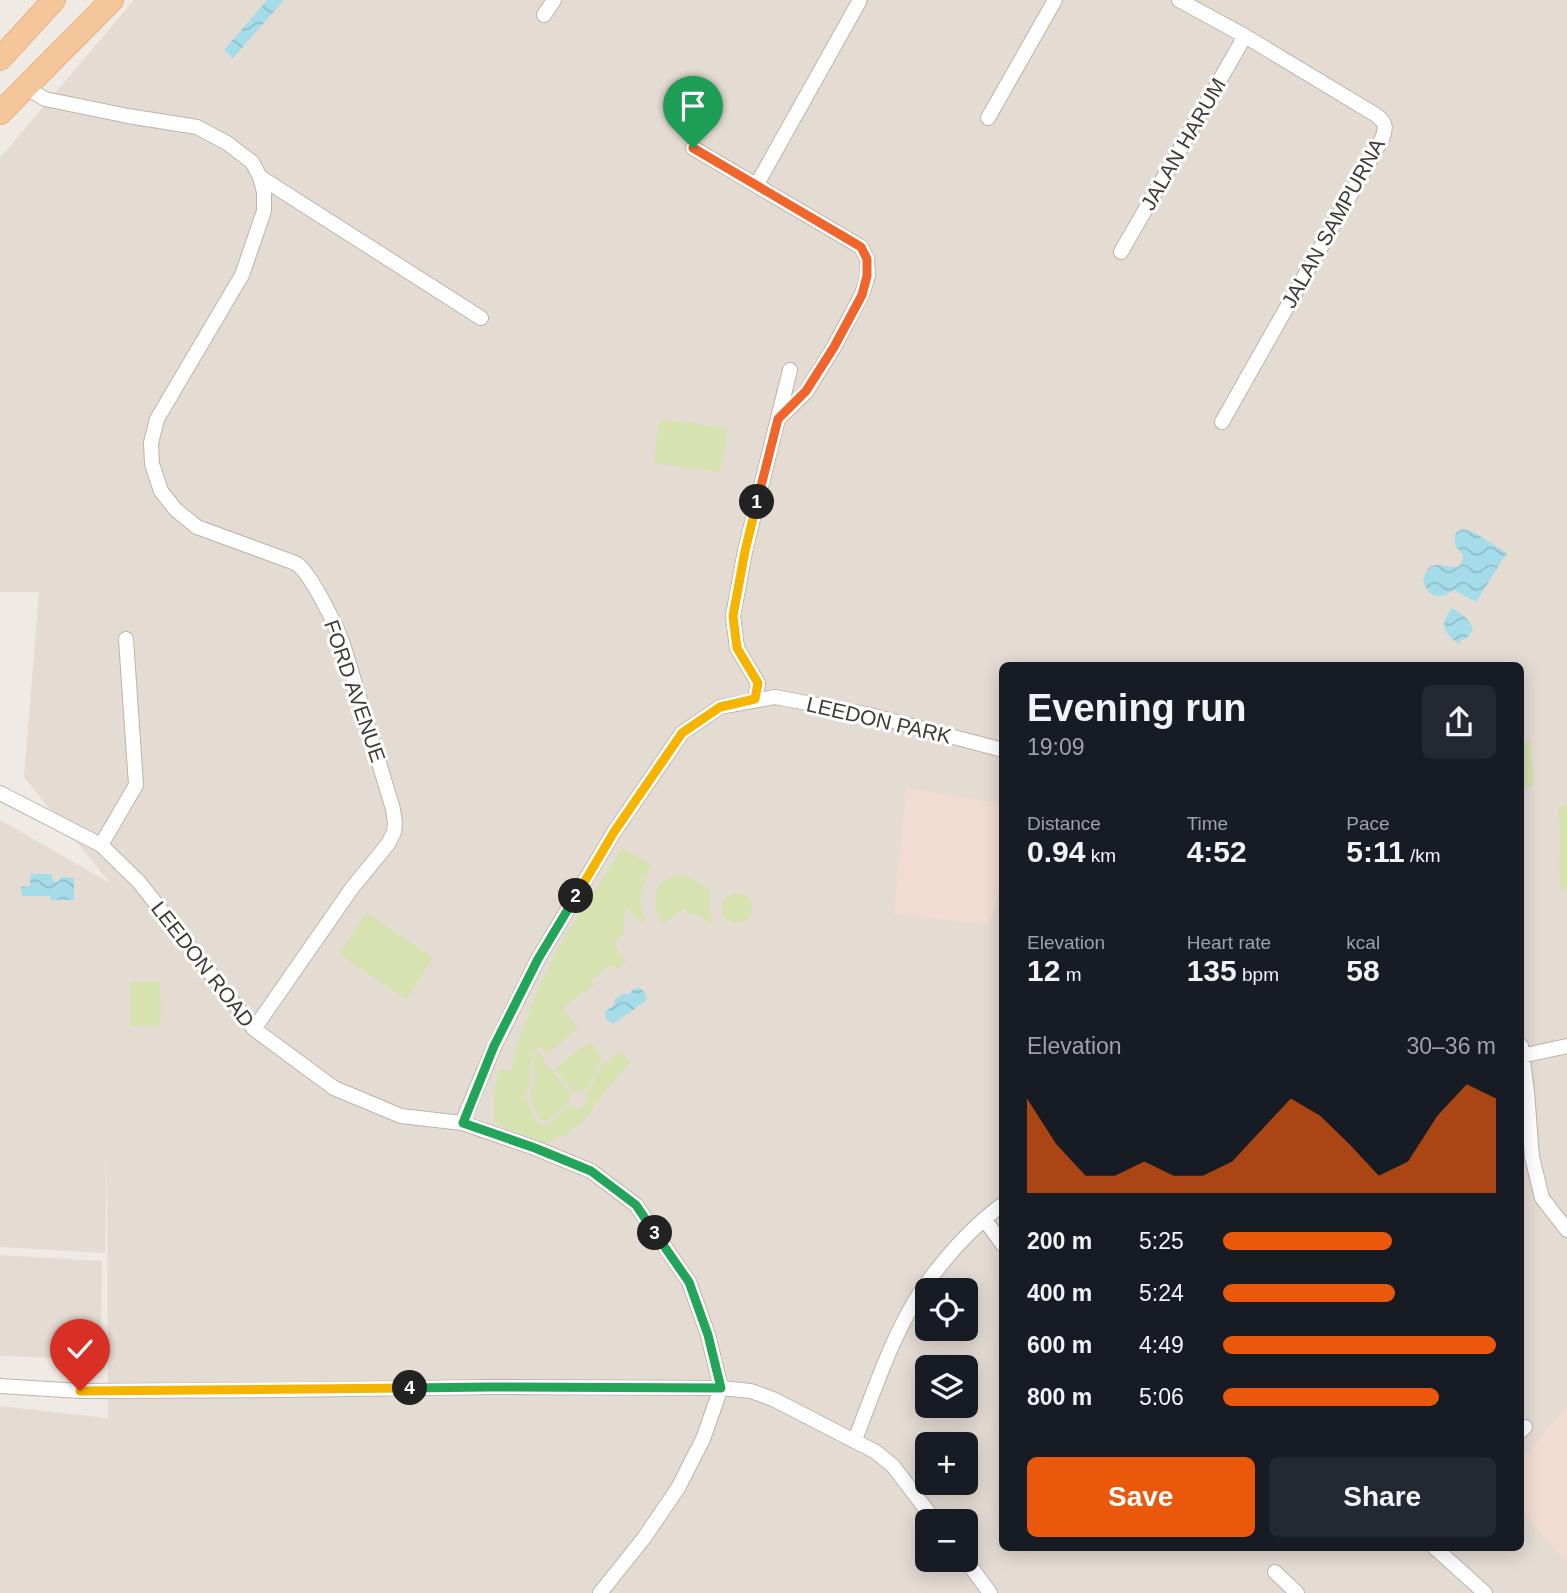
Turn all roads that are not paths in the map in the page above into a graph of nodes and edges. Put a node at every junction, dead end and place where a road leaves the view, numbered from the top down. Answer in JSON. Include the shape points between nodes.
{"nodes":[{"id":1,"x":54,"y":0,"type":"edge"},
{"id":2,"x":112,"y":0,"type":"edge"},
{"id":3,"x":554,"y":0,"type":"edge"},
{"id":4,"x":860,"y":0,"type":"edge"},
{"id":5,"x":1055,"y":0,"type":"edge"},
{"id":6,"x":1179,"y":0,"type":"edge"},
{"id":7,"x":544,"y":15,"type":"dead end"},
{"id":8,"x":1245,"y":36,"type":"junction"},
{"id":9,"x":0,"y":59,"type":"edge"},
{"id":10,"x":25,"y":87,"type":"junction"},
{"id":11,"x":0,"y":113,"type":"edge"},
{"id":12,"x":988,"y":118,"type":"dead end"},
{"id":13,"x":693,"y":148,"type":"dead end"},
{"id":14,"x":261,"y":177,"type":"junction"},
{"id":15,"x":757,"y":184,"type":"junction"},
{"id":16,"x":1121,"y":252,"type":"dead end"},
{"id":17,"x":481,"y":318,"type":"dead end"},
{"id":18,"x":790,"y":370,"type":"dead end"},
{"id":19,"x":778,"y":419,"type":"junction"},
{"id":20,"x":1222,"y":422,"type":"dead end"},
{"id":21,"x":126,"y":639,"type":"dead end"},
{"id":22,"x":755,"y":699,"type":"junction"},
{"id":23,"x":999,"y":749,"type":"edge"},
{"id":24,"x":0,"y":793,"type":"edge"},
{"id":25,"x":101,"y":845,"type":"junction"},
{"id":26,"x":254,"y":1029,"type":"junction"},
{"id":27,"x":1567,"y":1046,"type":"edge"},
{"id":28,"x":1524,"y":1053,"type":"edge"},
{"id":29,"x":1524,"y":1074,"type":"edge"},
{"id":30,"x":463,"y":1123,"type":"junction"},
{"id":31,"x":999,"y":1208,"type":"edge"},
{"id":32,"x":985,"y":1220,"type":"junction"},
{"id":33,"x":1567,"y":1230,"type":"edge"},
{"id":34,"x":999,"y":1239,"type":"edge"},
{"id":35,"x":0,"y":1387,"type":"edge"},
{"id":36,"x":721,"y":1388,"type":"junction"},
{"id":37,"x":855,"y":1440,"type":"junction"},
{"id":38,"x":926,"y":1509,"type":"edge"},
{"id":39,"x":1438,"y":1551,"type":"edge"},
{"id":40,"x":975,"y":1572,"type":"edge"},
{"id":41,"x":1275,"y":1572,"type":"dead end"},
{"id":42,"x":600,"y":1593,"type":"edge"},
{"id":43,"x":990,"y":1593,"type":"edge"},
{"id":44,"x":1297,"y":1593,"type":"edge"},
{"id":45,"x":1485,"y":1593,"type":"edge"}],
"edges":[{"from":1,"to":9,"type":"main road"},
{"from":2,"to":10,"type":"main road"},
{"from":3,"to":7,"type":"street"},
{"from":4,"to":15,"type":"street"},
{"from":5,"to":12,"type":"street"},
{"from":6,"to":8,"type":"street","name":"JALAN SAMPURNA"},
{"from":8,"to":16,"type":"street","name":"JALAN HARUM"},
{"from":8,"to":20,"type":"street","name":"JALAN SAMPURNA","via":[[1376,115],[1383,120],[1385,132]]},
{"from":10,"to":11,"type":"main road"},
{"from":10,"to":14,"type":"street","via":[[45,99],[197,127],[252,162]]},
{"from":13,"to":15,"type":"street"},
{"from":14,"to":17,"type":"street"},
{"from":14,"to":26,"type":"street","name":"FORD AVENUE","via":[[264,211],[242,275],[157,419],[152,464],[160,491],[197,527],[287,560],[307,576],[343,644],[395,823],[388,844]]},
{"from":15,"to":19,"type":"street","via":[[861,247],[867,259],[862,295],[834,347],[806,391]]},
{"from":18,"to":19,"type":"street"},
{"from":19,"to":22,"type":"street","via":[[733,616],[737,648],[758,683]]},
{"from":21,"to":25,"type":"street","via":[[136,785]]},
{"from":22,"to":23,"type":"street","name":"LEEDON PARK","via":[[775,697],[870,715]]},
{"from":22,"to":30,"type":"street","name":"LEEDON PARK","via":[[720,707],[682,733],[621,821],[538,959],[494,1046]]},
{"from":24,"to":25,"type":"street","name":"LEEDON ROAD"},
{"from":25,"to":26,"type":"street","name":"LEEDON ROAD","via":[[139,882]]},
{"from":26,"to":30,"type":"street","name":"LEEDON ROAD","via":[[334,1088],[401,1116]]},
{"from":27,"to":28,"type":"street"},
{"from":29,"to":33,"type":"street","via":[[1532,1157],[1542,1198]]},
{"from":30,"to":36,"type":"street","name":"LEEDON ROAD","via":[[591,1171],[636,1205],[689,1282]]},
{"from":31,"to":32,"type":"street"},
{"from":32,"to":34,"type":"street"},
{"from":32,"to":37,"type":"street","via":[[951,1251],[923,1289],[900,1330]]},
{"from":35,"to":36,"type":"street","via":[[80,1391]]},
{"from":36,"to":37,"type":"street","via":[[773,1399]]},
{"from":36,"to":42,"type":"street","via":[[703,1439],[678,1488]]},
{"from":37,"to":38,"type":"street","via":[[893,1466]]},
{"from":39,"to":45,"type":"street"},
{"from":40,"to":43,"type":"street"},
{"from":41,"to":44,"type":"street"}]}
